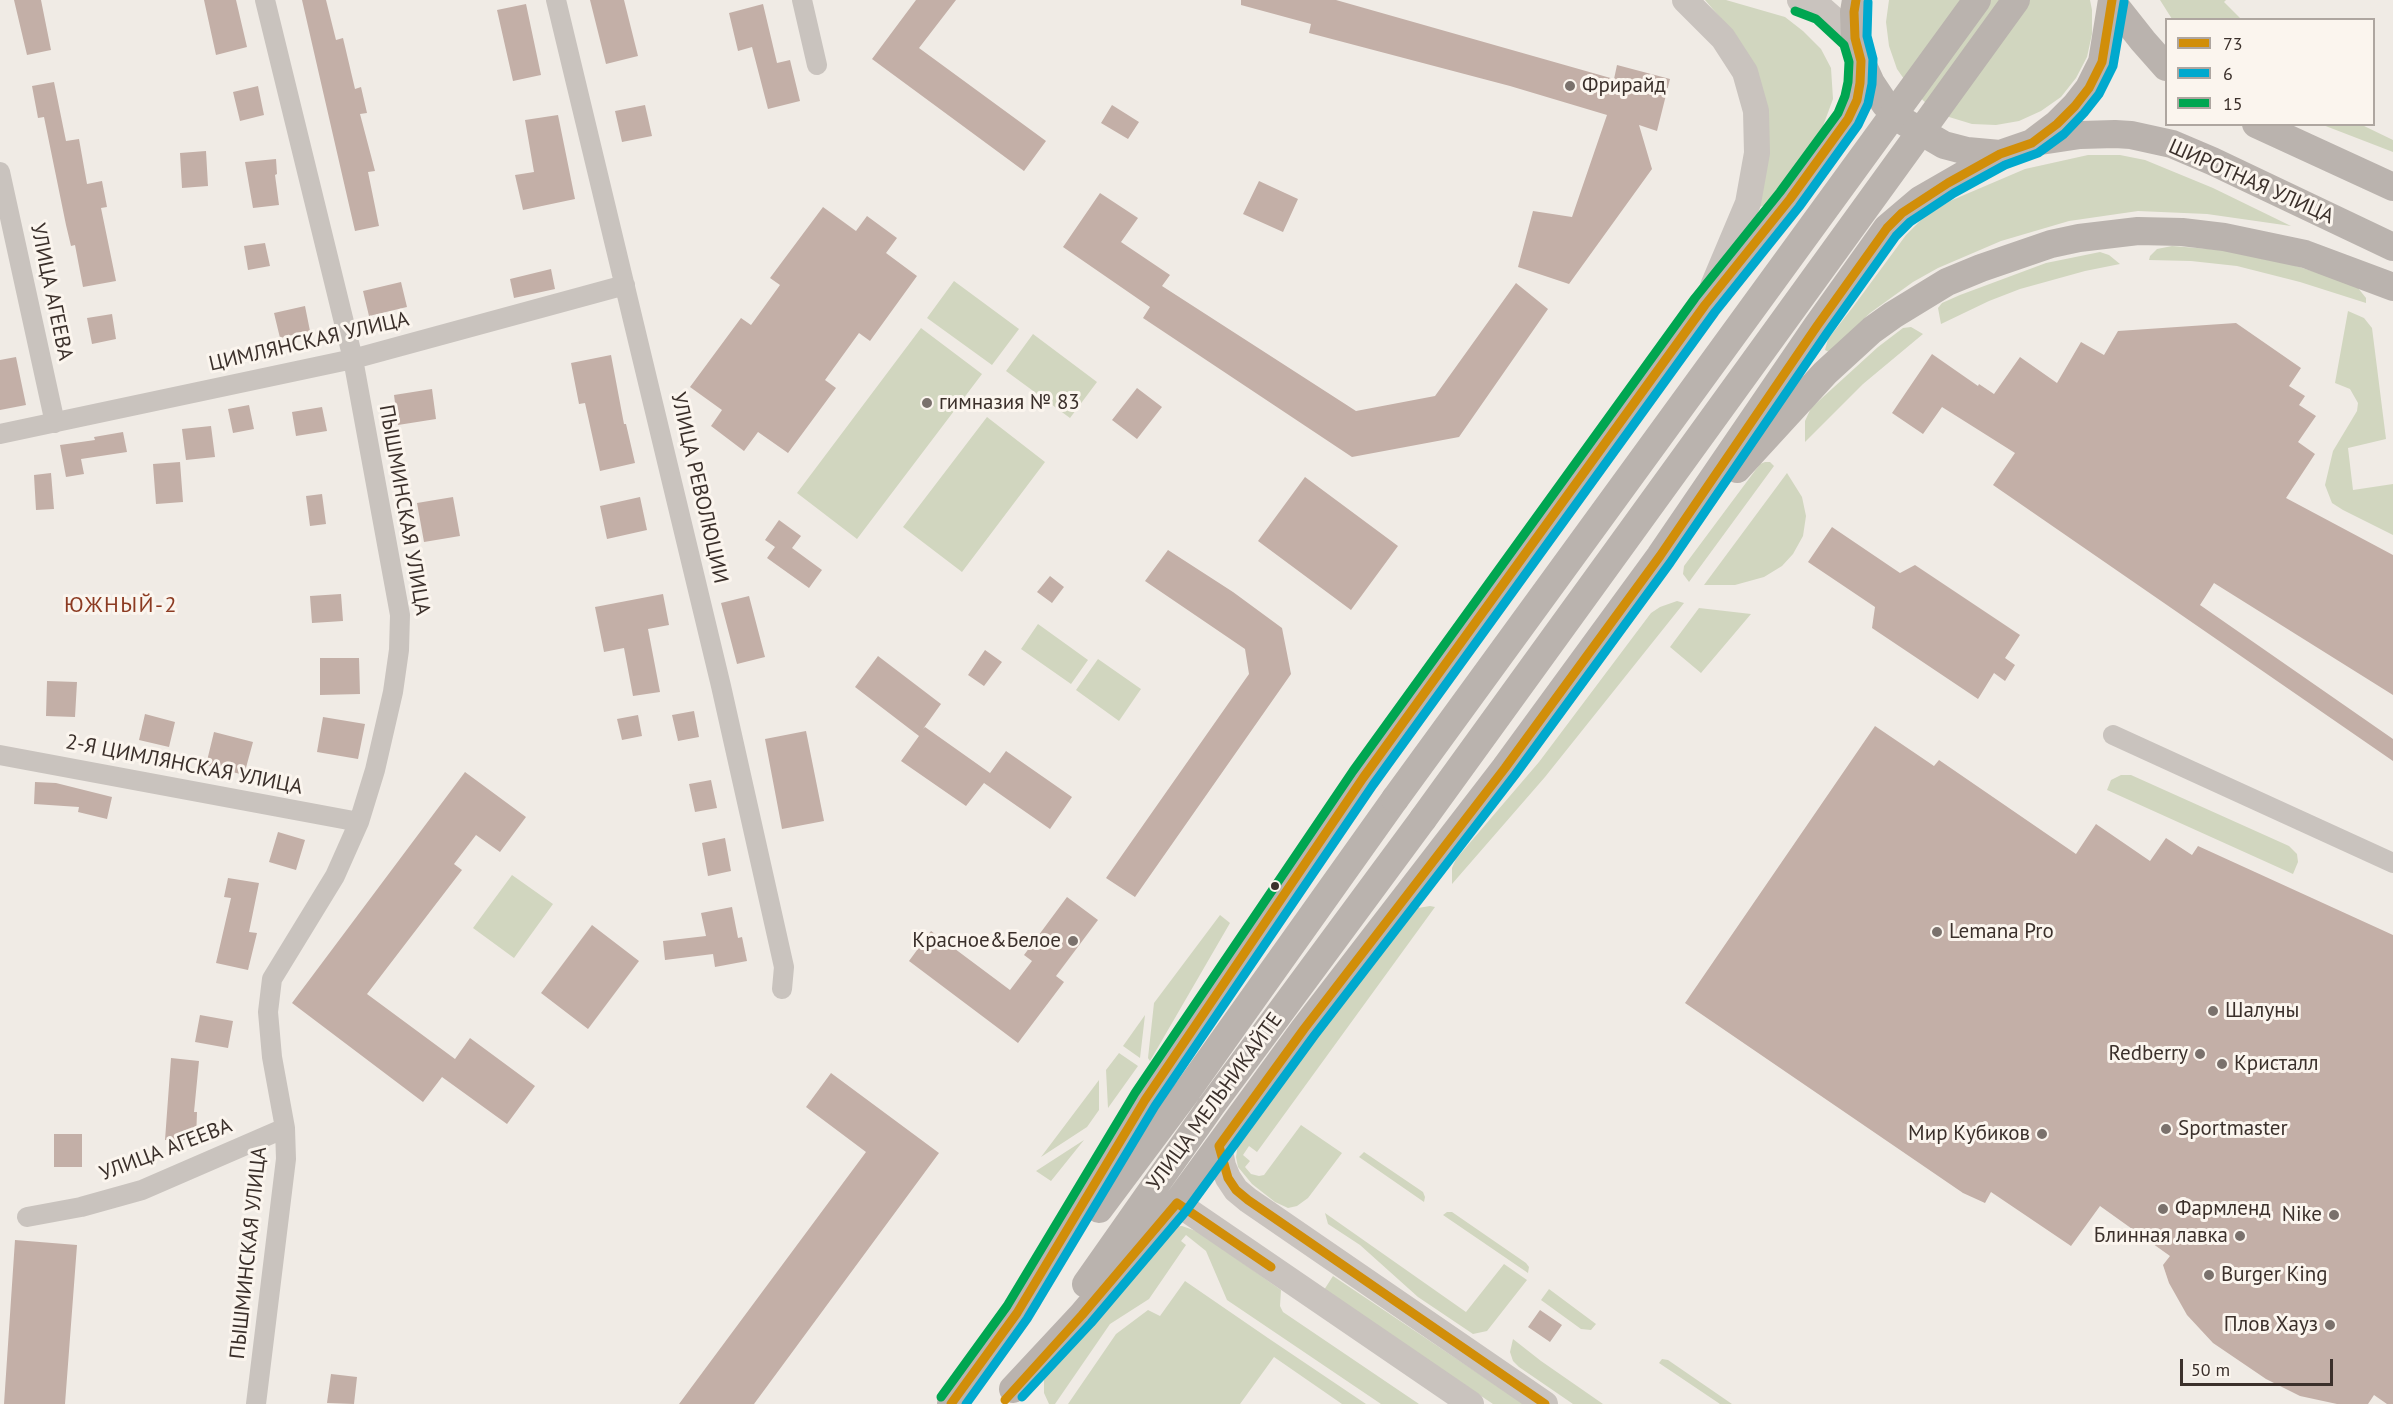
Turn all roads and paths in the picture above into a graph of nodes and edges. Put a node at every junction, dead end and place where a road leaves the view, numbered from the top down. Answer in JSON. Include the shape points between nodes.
{"nodes":[{"id":1,"x":265,"y":0,"type":"edge"},
{"id":2,"x":556,"y":0,"type":"edge"},
{"id":3,"x":802,"y":0,"type":"edge"},
{"id":4,"x":1684,"y":0,"type":"edge"},
{"id":5,"x":1800,"y":0,"type":"edge"},
{"id":6,"x":1856,"y":0,"type":"edge"},
{"id":7,"x":1977,"y":0,"type":"edge"},
{"id":8,"x":2016,"y":0,"type":"edge"},
{"id":9,"x":2113,"y":1,"type":"edge"},
{"id":10,"x":1858,"y":50,"type":"junction"},
{"id":11,"x":817,"y":65,"type":"dead end"},
{"id":12,"x":2165,"y":66,"type":"edge"},
{"id":13,"x":2260,"y":126,"type":"edge"},
{"id":14,"x":2032,"y":143,"type":"junction"},
{"id":15,"x":2000,"y":154,"type":"junction"},
{"id":16,"x":0,"y":172,"type":"edge"},
{"id":17,"x":2393,"y":187,"type":"edge"},
{"id":18,"x":2393,"y":247,"type":"edge"},
{"id":19,"x":625,"y":285,"type":"junction"},
{"id":20,"x":2393,"y":287,"type":"edge"},
{"id":21,"x":1705,"y":305,"type":"junction"},
{"id":22,"x":354,"y":359,"type":"junction"},
{"id":23,"x":55,"y":423,"type":"junction"},
{"id":24,"x":0,"y":434,"type":"edge"},
{"id":25,"x":1660,"y":556,"type":"junction"},
{"id":26,"x":2113,"y":735,"type":"dead end"},
{"id":27,"x":0,"y":755,"type":"edge"},
{"id":28,"x":359,"y":822,"type":"junction"},
{"id":29,"x":2393,"y":864,"type":"edge"},
{"id":30,"x":782,"y":989,"type":"dead end"},
{"id":31,"x":285,"y":1128,"type":"junction"},
{"id":32,"x":1219,"y":1146,"type":"junction"},
{"id":33,"x":1177,"y":1203,"type":"junction"},
{"id":34,"x":27,"y":1217,"type":"dead end"},
{"id":35,"x":1017,"y":1313,"type":"junction"},
{"id":36,"x":1007,"y":1397,"type":"edge"},
{"id":37,"x":256,"y":1404,"type":"edge"},
{"id":38,"x":951,"y":1404,"type":"edge"},
{"id":39,"x":1471,"y":1404,"type":"edge"},
{"id":40,"x":1545,"y":1404,"type":"edge"}],
"edges":[{"from":1,"to":22,"type":"street","name":"ПЫШМИНСКАЯ УЛИЦА"},
{"from":2,"to":19,"type":"street","name":"УЛИЦА РЕВОЛЮЦИИ"},
{"from":3,"to":11,"type":"street"},
{"from":4,"to":21,"type":"street","via":[[1723,38],[1745,72],[1756,111],[1757,153],[1748,203]]},
{"from":5,"to":10,"type":"street","via":[[1822,9]]},
{"from":6,"to":10,"type":"main road","name":"УЛИЦА МЕЛЬНИКАЙТЕ"},
{"from":7,"to":35,"type":"main road","name":"УЛИЦА МЕЛЬНИКАЙТЕ","bridge":true,"via":[[1188,1090]]},
{"from":8,"to":36,"type":"main road","name":"УЛИЦА МЕЛЬНИКАЙТЕ","bridge":true,"via":[[1211,1106]]},
{"from":9,"to":12,"type":"main road"},
{"from":9,"to":14,"type":"main road","via":[[2102,62],[2089,88],[2057,124]]},
{"from":10,"to":15,"type":"main road","via":[[1871,83],[1903,121],[1944,146]]},
{"from":10,"to":21,"type":"main road","name":"УЛИЦА МЕЛЬНИКАЙТЕ","via":[[1857,100],[1848,119],[1790,200]]},
{"from":13,"to":17,"type":"main road"},
{"from":14,"to":15,"type":"main road"},
{"from":14,"to":18,"type":"main road","name":"ШИРОТНАЯ УЛИЦА","via":[[2115,134],[2172,144]]},
{"from":15,"to":25,"type":"main road","name":"УЛИЦА МЕЛЬНИКАЙТЕ","via":[[1920,201],[1887,228]]},
{"from":16,"to":23,"type":"street","name":"УЛИЦА АГЕЕВА"},
{"from":19,"to":22,"type":"street","name":"ЦИМЛЯНСКАЯ УЛИЦА"},
{"from":19,"to":30,"type":"street","name":"УЛИЦА РЕВОЛЮЦИИ","via":[[784,967]]},
{"from":20,"to":25,"type":"main road","via":[[2305,254],[2182,232],[2138,231],[2079,238],[2007,258],[1947,282],[1872,330],[1825,373]]},
{"from":21,"to":35,"type":"main road","name":"УЛИЦА МЕЛЬНИКАЙТЕ","via":[[1363,778],[1146,1100]]},
{"from":22,"to":23,"type":"street","name":"ЦИМЛЯНСКАЯ УЛИЦА"},
{"from":22,"to":28,"type":"street","name":"ПЫШМИНСКАЯ УЛИЦА","via":[[400,615],[393,692]]},
{"from":23,"to":24,"type":"street","name":"ЦИМЛЯНСКАЯ УЛИЦА"},
{"from":25,"to":32,"type":"main road","name":"УЛИЦА МЕЛЬНИКАЙТЕ"},
{"from":26,"to":29,"type":"street"},
{"from":27,"to":28,"type":"street","name":"2-Я ЦИМЛЯНСКАЯ УЛИЦА"},
{"from":28,"to":31,"type":"street","name":"ПЫШМИНСКАЯ УЛИЦА","via":[[335,876],[272,979],[268,1012]]},
{"from":31,"to":34,"type":"street","name":"УЛИЦА АГЕЕВА","via":[[142,1190]]},
{"from":31,"to":37,"type":"street","name":"ПЫШМИНСКАЯ УЛИЦА","via":[[286,1159]]},
{"from":32,"to":33,"type":"main road","name":"УЛИЦА МЕЛЬНИКАЙТЕ"},
{"from":32,"to":40,"type":"street","via":[[1228,1178],[1248,1200]]},
{"from":33,"to":36,"type":"main road","name":"УЛИЦА МЕЛЬНИКАЙТЕ"},
{"from":33,"to":39,"type":"street"},
{"from":35,"to":38,"type":"main road","name":"УЛИЦА МЕЛЬНИКАЙТЕ"}]}
